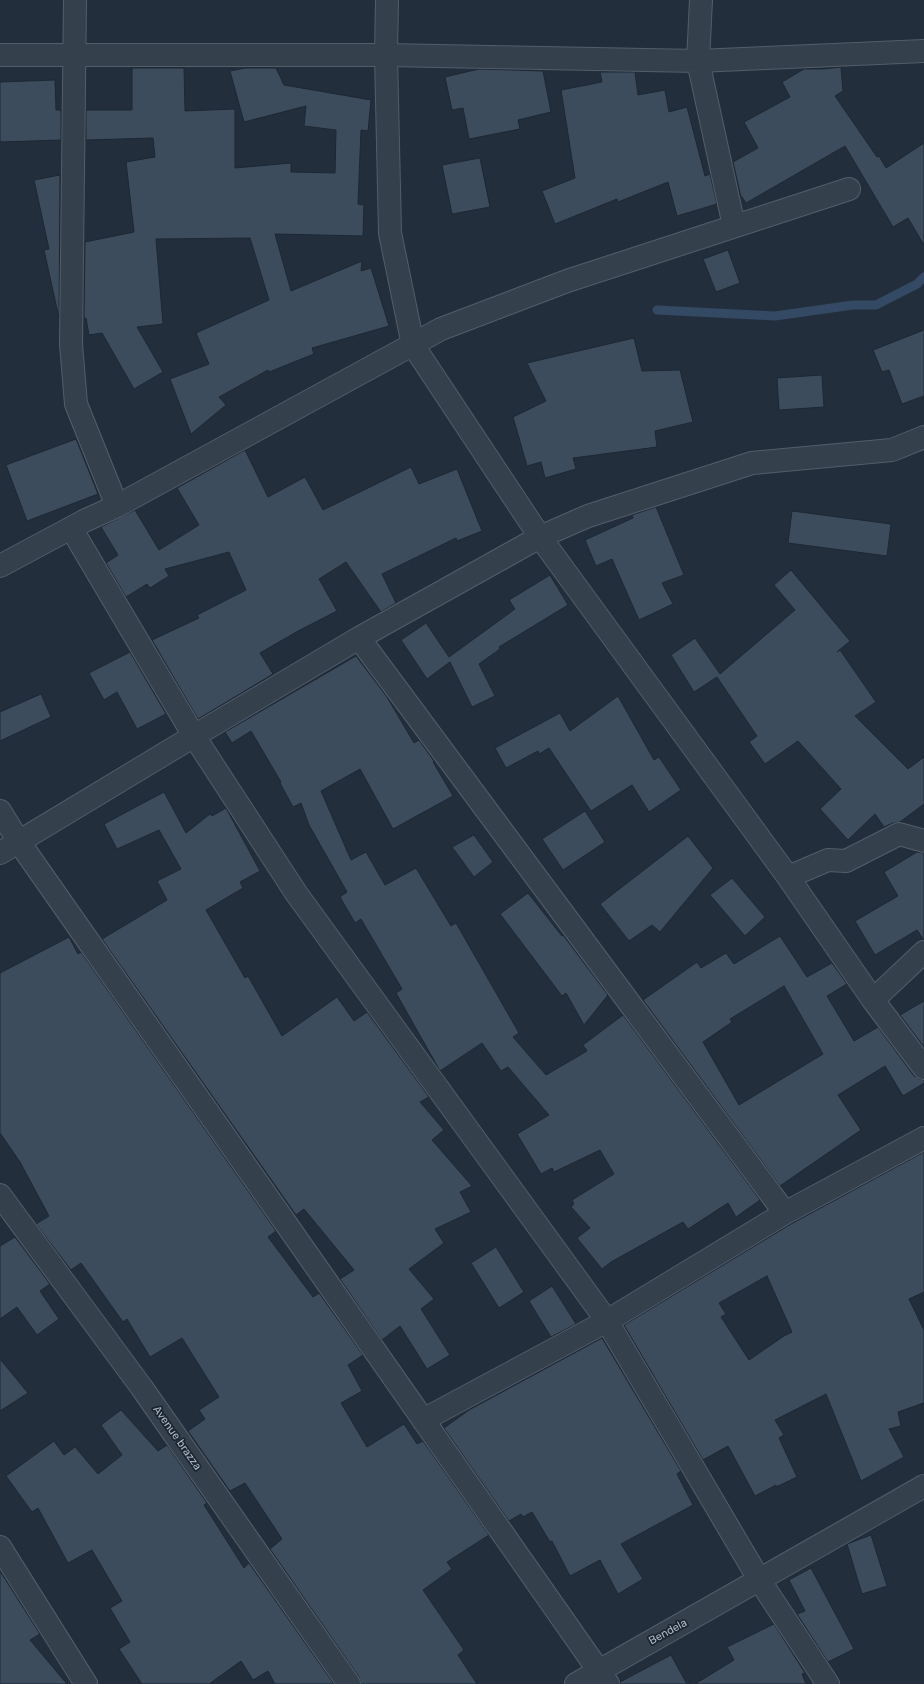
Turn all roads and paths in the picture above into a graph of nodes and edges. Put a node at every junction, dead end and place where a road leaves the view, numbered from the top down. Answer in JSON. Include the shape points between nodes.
{"nodes":[{"id":1,"x":75,"y":0,"type":"edge"},
{"id":2,"x":387,"y":0,"type":"edge"},
{"id":3,"x":701,"y":0,"type":"edge"},
{"id":4,"x":924,"y":51,"type":"edge"},
{"id":5,"x":0,"y":55,"type":"edge"},
{"id":6,"x":386,"y":55,"type":"junction"},
{"id":7,"x":74,"y":56,"type":"junction"},
{"id":8,"x":698,"y":61,"type":"junction"},
{"id":9,"x":849,"y":189,"type":"dead end"},
{"id":10,"x":734,"y":226,"type":"junction"},
{"id":11,"x":413,"y":345,"type":"junction"},
{"id":12,"x":924,"y":437,"type":"edge"},
{"id":13,"x":117,"y":506,"type":"junction"},
{"id":14,"x":71,"y":528,"type":"junction"},
{"id":15,"x":540,"y":537,"type":"junction"},
{"id":16,"x":0,"y":566,"type":"edge"},
{"id":17,"x":359,"y":638,"type":"junction"},
{"id":18,"x":194,"y":736,"type":"junction"},
{"id":19,"x":0,"y":811,"type":"edge"},
{"id":20,"x":924,"y":841,"type":"edge"},
{"id":21,"x":19,"y":842,"type":"junction"},
{"id":22,"x":0,"y":853,"type":"edge"},
{"id":23,"x":788,"y":877,"type":"junction"},
{"id":24,"x":924,"y":952,"type":"edge"},
{"id":25,"x":873,"y":1000,"type":"junction"},
{"id":26,"x":924,"y":1068,"type":"edge"},
{"id":27,"x":924,"y":1138,"type":"edge"},
{"id":28,"x":0,"y":1195,"type":"edge"},
{"id":29,"x":786,"y":1213,"type":"junction"},
{"id":30,"x":607,"y":1321,"type":"junction"},
{"id":31,"x":423,"y":1420,"type":"junction"},
{"id":32,"x":924,"y":1486,"type":"edge"},
{"id":33,"x":0,"y":1547,"type":"edge"},
{"id":34,"x":760,"y":1581,"type":"junction"},
{"id":35,"x":603,"y":1677,"type":"edge"},
{"id":36,"x":86,"y":1684,"type":"edge"},
{"id":37,"x":349,"y":1684,"type":"edge"},
{"id":38,"x":576,"y":1684,"type":"edge"},
{"id":39,"x":828,"y":1684,"type":"edge"}],
"edges":[{"from":1,"to":7,"type":"street"},
{"from":2,"to":6,"type":"street"},
{"from":3,"to":8,"type":"street"},
{"from":4,"to":8,"type":"street"},
{"from":5,"to":7,"type":"street"},
{"from":6,"to":7,"type":"street"},
{"from":6,"to":8,"type":"street"},
{"from":6,"to":11,"type":"street","via":[[390,233]]},
{"from":7,"to":13,"type":"street","via":[[72,344],[76,404]]},
{"from":8,"to":10,"type":"street"},
{"from":9,"to":10,"type":"street"},
{"from":10,"to":11,"type":"street","via":[[567,281],[441,329]]},
{"from":11,"to":13,"type":"street"},
{"from":11,"to":15,"type":"street"},
{"from":12,"to":15,"type":"street","via":[[892,450],[752,463],[588,516]]},
{"from":13,"to":14,"type":"street"},
{"from":14,"to":16,"type":"street"},
{"from":14,"to":18,"type":"street"},
{"from":15,"to":17,"type":"street"},
{"from":15,"to":23,"type":"street"},
{"from":17,"to":18,"type":"street"},
{"from":17,"to":29,"type":"street"},
{"from":18,"to":21,"type":"street"},
{"from":18,"to":30,"type":"street","via":[[296,893]]},
{"from":19,"to":21,"type":"street"},
{"from":20,"to":23,"type":"street","via":[[899,834],[846,861],[828,860]]},
{"from":21,"to":22,"type":"street"},
{"from":21,"to":31,"type":"street"},
{"from":23,"to":25,"type":"street"},
{"from":24,"to":25,"type":"street"},
{"from":25,"to":26,"type":"street"},
{"from":27,"to":29,"type":"street"},
{"from":28,"to":37,"type":"street","name":"Avenue brazza","via":[[142,1388]]},
{"from":29,"to":30,"type":"street"},
{"from":30,"to":31,"type":"street"},
{"from":30,"to":34,"type":"street"},
{"from":31,"to":35,"type":"street"},
{"from":32,"to":34,"type":"street","name":"Bendela"},
{"from":33,"to":36,"type":"street"},
{"from":34,"to":35,"type":"street","name":"Bendela"},
{"from":34,"to":39,"type":"street"},
{"from":35,"to":38,"type":"street","name":"Bendela"}]}
